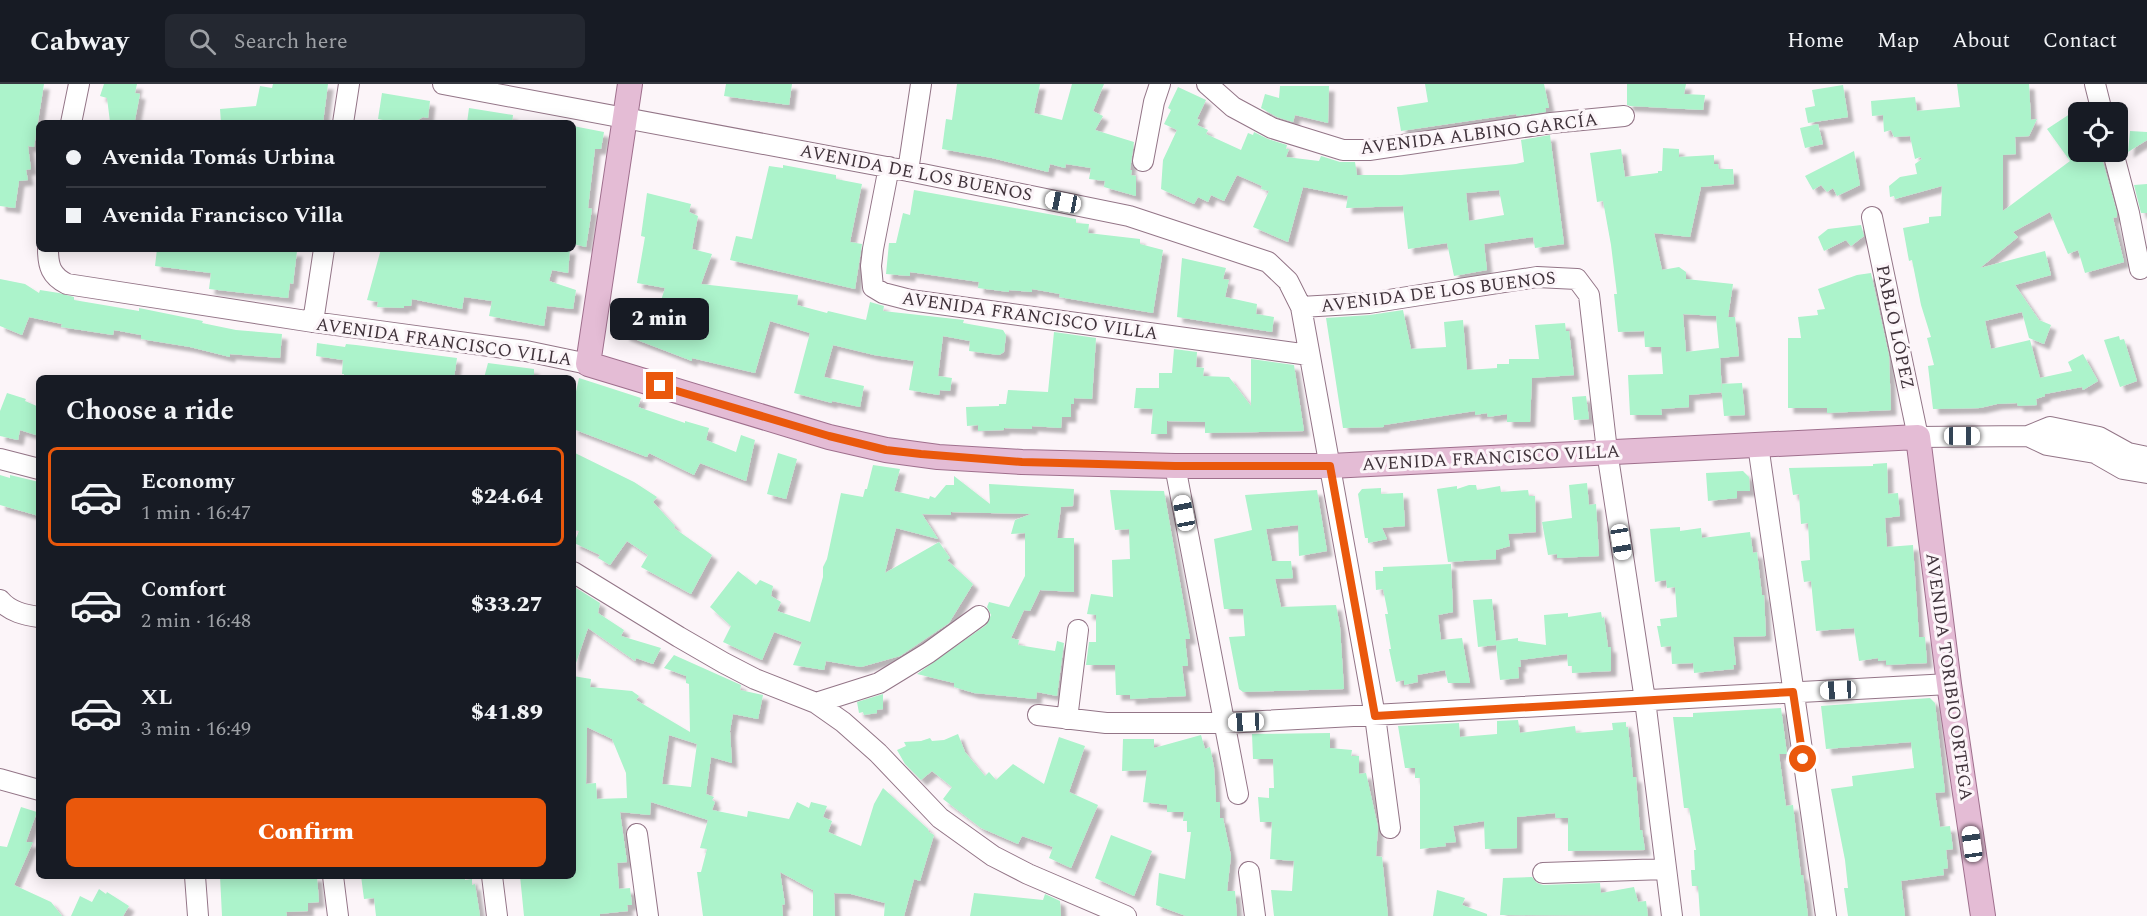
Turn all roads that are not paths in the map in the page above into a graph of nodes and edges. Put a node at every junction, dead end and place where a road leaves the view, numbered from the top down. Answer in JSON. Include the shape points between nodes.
{"nodes":[{"id":1,"x":79,"y":84,"type":"edge"},
{"id":2,"x":349,"y":84,"type":"edge"},
{"id":3,"x":443,"y":84,"type":"edge"},
{"id":4,"x":630,"y":84,"type":"edge"},
{"id":5,"x":921,"y":84,"type":"edge"},
{"id":6,"x":1160,"y":84,"type":"edge"},
{"id":7,"x":1207,"y":84,"type":"edge"},
{"id":8,"x":2095,"y":84,"type":"edge"},
{"id":9,"x":2100,"y":102,"type":"edge"},
{"id":10,"x":1624,"y":116,"type":"dead end"},
{"id":11,"x":625,"y":118,"type":"junction"},
{"id":12,"x":72,"y":120,"type":"edge"},
{"id":13,"x":343,"y":120,"type":"edge"},
{"id":14,"x":1143,"y":162,"type":"dead end"},
{"id":15,"x":2116,"y":162,"type":"edge"},
{"id":16,"x":899,"y":169,"type":"junction"},
{"id":17,"x":1872,"y":217,"type":"dead end"},
{"id":18,"x":324,"y":252,"type":"edge"},
{"id":19,"x":48,"y":256,"type":"edge"},
{"id":20,"x":2140,"y":269,"type":"dead end"},
{"id":21,"x":1301,"y":307,"type":"junction"},
{"id":22,"x":313,"y":322,"type":"junction"},
{"id":23,"x":1309,"y":355,"type":"junction"},
{"id":24,"x":588,"y":364,"type":"junction"},
{"id":25,"x":2028,"y":436,"type":"junction"},
{"id":26,"x":1918,"y":437,"type":"junction"},
{"id":27,"x":1758,"y":445,"type":"junction"},
{"id":28,"x":1607,"y":451,"type":"junction"},
{"id":29,"x":2147,"y":457,"type":"edge"},
{"id":30,"x":0,"y":459,"type":"edge"},
{"id":31,"x":1175,"y":466,"type":"junction"},
{"id":32,"x":1330,"y":466,"type":"junction"},
{"id":33,"x":36,"y":468,"type":"edge"},
{"id":34,"x":2147,"y":473,"type":"edge"},
{"id":35,"x":576,"y":574,"type":"edge"},
{"id":36,"x":0,"y":600,"type":"edge"},
{"id":37,"x":979,"y":616,"type":"dead end"},
{"id":38,"x":36,"y":617,"type":"edge"},
{"id":39,"x":1078,"y":630,"type":"dead end"},
{"id":40,"x":1949,"y":684,"type":"junction"},
{"id":41,"x":1793,"y":692,"type":"junction"},
{"id":42,"x":1645,"y":700,"type":"junction"},
{"id":43,"x":816,"y":703,"type":"junction"},
{"id":44,"x":1038,"y":715,"type":"dead end"},
{"id":45,"x":1375,"y":716,"type":"junction"},
{"id":46,"x":1067,"y":719,"type":"junction"},
{"id":47,"x":1224,"y":723,"type":"junction"},
{"id":48,"x":0,"y":779,"type":"edge"},
{"id":49,"x":36,"y":789,"type":"edge"},
{"id":50,"x":1238,"y":794,"type":"dead end"},
{"id":51,"x":1390,"y":828,"type":"dead end"},
{"id":52,"x":637,"y":834,"type":"dead end"},
{"id":53,"x":1666,"y":868,"type":"junction"},
{"id":54,"x":1249,"y":872,"type":"dead end"},
{"id":55,"x":1543,"y":873,"type":"dead end"},
{"id":56,"x":195,"y":879,"type":"edge"},
{"id":57,"x":333,"y":879,"type":"edge"},
{"id":58,"x":492,"y":879,"type":"edge"},
{"id":59,"x":198,"y":916,"type":"edge"},
{"id":60,"x":338,"y":916,"type":"edge"},
{"id":61,"x":497,"y":916,"type":"edge"},
{"id":62,"x":648,"y":916,"type":"edge"},
{"id":63,"x":1126,"y":916,"type":"edge"},
{"id":64,"x":1255,"y":916,"type":"edge"},
{"id":65,"x":1672,"y":916,"type":"edge"},
{"id":66,"x":1826,"y":916,"type":"edge"},
{"id":67,"x":1983,"y":916,"type":"edge"}],
"edges":[{"from":1,"to":12,"type":"street"},
{"from":2,"to":13,"type":"street"},
{"from":3,"to":11,"type":"street","name":"AVENIDA DE LOS BUENOS"},
{"from":4,"to":11,"type":"main road"},
{"from":5,"to":16,"type":"street"},
{"from":6,"to":14,"type":"street"},
{"from":7,"to":10,"type":"street","name":"AVENIDA ALBINO GARCÍA","via":[[1253,119],[1343,150],[1369,150]]},
{"from":8,"to":9,"type":"street"},
{"from":11,"to":16,"type":"street","name":"AVENIDA DE LOS BUENOS"},
{"from":11,"to":24,"type":"main road"},
{"from":15,"to":20,"type":"street"},
{"from":16,"to":21,"type":"street","name":"AVENIDA DE LOS BUENOS","via":[[1129,216],[1268,262],[1288,282]]},
{"from":16,"to":23,"type":"street","name":"AVENIDA FRANCISCO VILLA","via":[[871,266],[873,287],[883,293],[910,300]]},
{"from":17,"to":26,"type":"street","name":"PABLO LÓPEZ"},
{"from":18,"to":22,"type":"street"},
{"from":19,"to":22,"type":"street","name":"AVENIDA FRANCISCO VILLA","via":[[52,273],[67,284]]},
{"from":21,"to":23,"type":"street"},
{"from":21,"to":28,"type":"street","name":"AVENIDA DE LOS BUENOS","via":[[1369,303],[1537,277],[1577,279],[1589,295]]},
{"from":22,"to":24,"type":"street","name":"AVENIDA FRANCISCO VILLA","via":[[526,351]]},
{"from":23,"to":32,"type":"street"},
{"from":24,"to":31,"type":"main road","name":"AVENIDA FRANCISCO VILLA","via":[[886,450],[1022,462]]},
{"from":25,"to":26,"type":"street","name":"AVENIDA FRANCISCO VILLA"},
{"from":25,"to":29,"type":"street","name":"AVENIDA FRANCISCO VILLA","via":[[2050,427],[2098,437],[2128,453]]},
{"from":25,"to":34,"type":"street","name":"AVENIDA FRANCISCO VILLA","via":[[2047,445],[2094,453],[2123,469]]},
{"from":26,"to":27,"type":"main road","name":"AVENIDA FRANCISCO VILLA"},
{"from":26,"to":40,"type":"main road","name":"AVENIDA TORIBIO ORTEGA"},
{"from":27,"to":28,"type":"main road","name":"AVENIDA FRANCISCO VILLA"},
{"from":27,"to":41,"type":"street"},
{"from":28,"to":32,"type":"main road","name":"AVENIDA FRANCISCO VILLA"},
{"from":28,"to":42,"type":"street"},
{"from":30,"to":33,"type":"street"},
{"from":31,"to":32,"type":"main road","name":"AVENIDA FRANCISCO VILLA"},
{"from":31,"to":47,"type":"street"},
{"from":32,"to":45,"type":"street"},
{"from":35,"to":43,"type":"street","via":[[724,663]]},
{"from":36,"to":38,"type":"street","via":[[23,615]]},
{"from":37,"to":43,"type":"street","via":[[879,683]]},
{"from":39,"to":46,"type":"street"},
{"from":40,"to":41,"type":"street"},
{"from":40,"to":67,"type":"main road","name":"AVENIDA TORIBIO ORTEGA"},
{"from":41,"to":42,"type":"street"},
{"from":41,"to":66,"type":"street"},
{"from":42,"to":45,"type":"street"},
{"from":42,"to":53,"type":"street"},
{"from":43,"to":63,"type":"street","via":[[878,753],[940,818],[993,856]]},
{"from":44,"to":46,"type":"street"},
{"from":45,"to":47,"type":"street"},
{"from":45,"to":51,"type":"street"},
{"from":46,"to":47,"type":"street"},
{"from":47,"to":50,"type":"street"},
{"from":48,"to":49,"type":"street"},
{"from":52,"to":62,"type":"street"},
{"from":53,"to":55,"type":"street"},
{"from":53,"to":65,"type":"street"},
{"from":54,"to":64,"type":"street"},
{"from":56,"to":59,"type":"street"},
{"from":57,"to":60,"type":"street"},
{"from":58,"to":61,"type":"street"}]}
